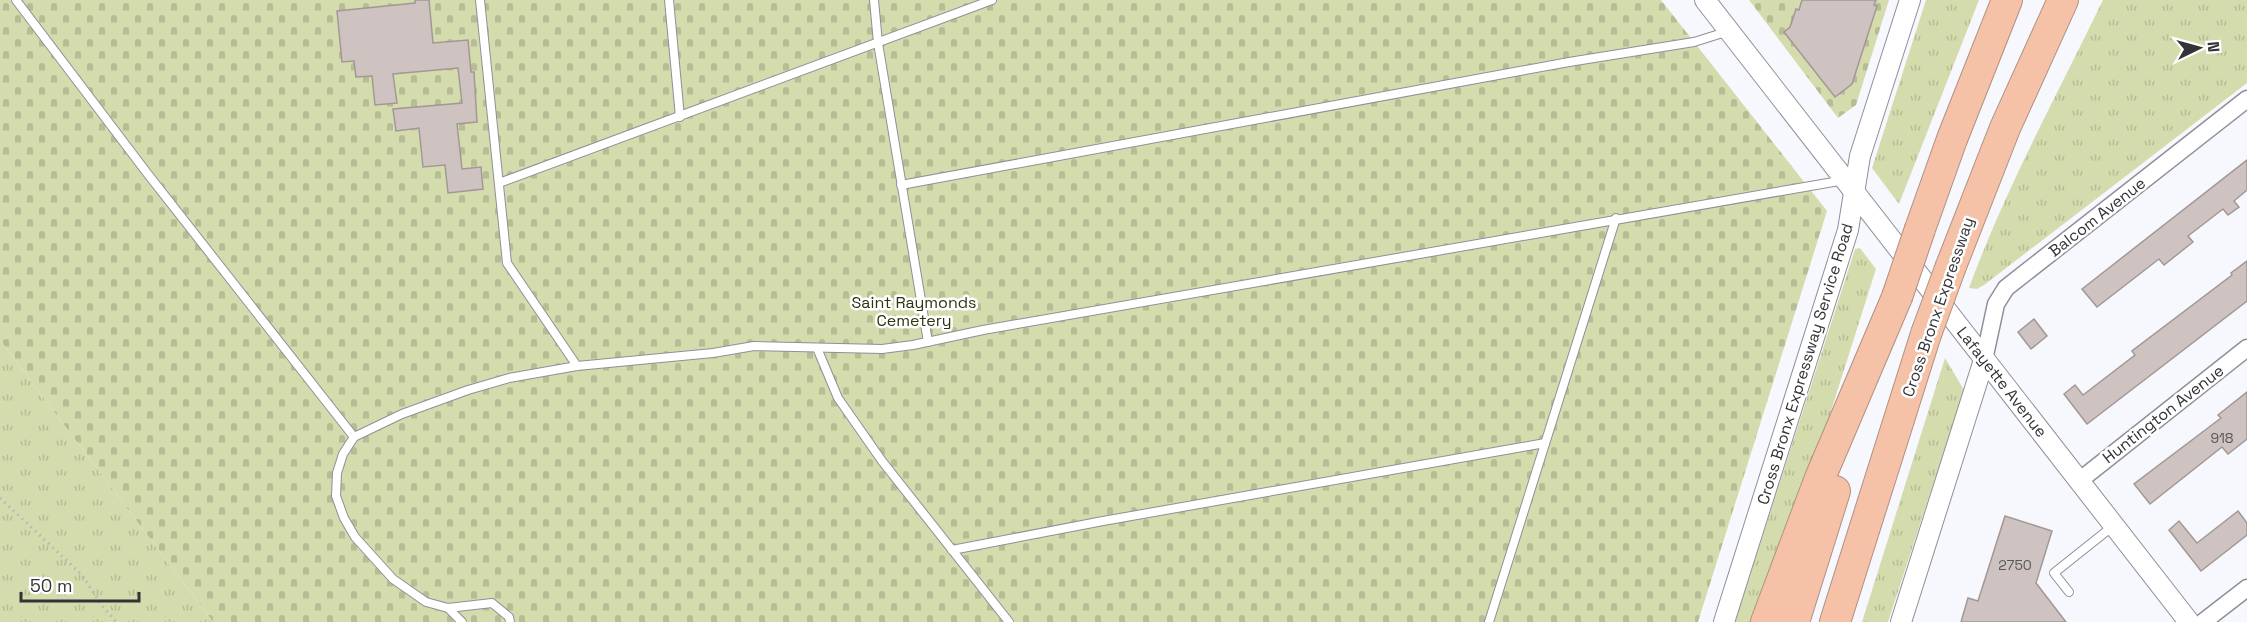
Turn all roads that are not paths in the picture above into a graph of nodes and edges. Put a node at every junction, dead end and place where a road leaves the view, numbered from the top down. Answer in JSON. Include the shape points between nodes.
{"nodes":[{"id":1,"x":16,"y":0,"type":"edge"},
{"id":2,"x":480,"y":0,"type":"edge"},
{"id":3,"x":669,"y":0,"type":"edge"},
{"id":4,"x":874,"y":0,"type":"edge"},
{"id":5,"x":992,"y":0,"type":"edge"},
{"id":6,"x":1706,"y":0,"type":"edge"},
{"id":7,"x":1910,"y":0,"type":"edge"},
{"id":8,"x":2007,"y":0,"type":"edge"},
{"id":9,"x":2065,"y":0,"type":"edge"},
{"id":10,"x":1729,"y":31,"type":"junction"},
{"id":11,"x":878,"y":44,"type":"junction"},
{"id":12,"x":2247,"y":99,"type":"edge"},
{"id":13,"x":680,"y":117,"type":"junction"},
{"id":14,"x":499,"y":183,"type":"junction"},
{"id":15,"x":901,"y":185,"type":"junction"},
{"id":16,"x":1850,"y":186,"type":"junction"},
{"id":17,"x":1616,"y":218,"type":"junction"},
{"id":18,"x":1897,"y":297,"type":"junction"},
{"id":19,"x":928,"y":342,"type":"junction"},
{"id":20,"x":817,"y":348,"type":"junction"},
{"id":21,"x":2247,"y":348,"type":"edge"},
{"id":22,"x":1984,"y":360,"type":"junction"},
{"id":23,"x":577,"y":366,"type":"junction"},
{"id":24,"x":354,"y":437,"type":"junction"},
{"id":25,"x":1545,"y":443,"type":"junction"},
{"id":26,"x":2079,"y":481,"type":"junction"},
{"id":27,"x":2114,"y":526,"type":"junction"},
{"id":28,"x":952,"y":550,"type":"junction"},
{"id":29,"x":2247,"y":588,"type":"edge"},
{"id":30,"x":2068,"y":592,"type":"dead end"},
{"id":31,"x":448,"y":608,"type":"junction"},
{"id":32,"x":462,"y":622,"type":"edge"},
{"id":33,"x":510,"y":622,"type":"edge"},
{"id":34,"x":1008,"y":622,"type":"edge"},
{"id":35,"x":1489,"y":622,"type":"edge"},
{"id":36,"x":1724,"y":622,"type":"edge"},
{"id":37,"x":1766,"y":622,"type":"edge"},
{"id":38,"x":1794,"y":622,"type":"edge"},
{"id":39,"x":1835,"y":622,"type":"edge"},
{"id":40,"x":1901,"y":622,"type":"edge"},
{"id":41,"x":2189,"y":622,"type":"edge"},
{"id":42,"x":2203,"y":622,"type":"edge"}],
"edges":[{"from":1,"to":24,"type":"lane"},
{"from":2,"to":14,"type":"lane"},
{"from":3,"to":13,"type":"lane"},
{"from":4,"to":11,"type":"lane"},
{"from":5,"to":11,"type":"lane"},
{"from":6,"to":10,"type":"street","name":"Lafayette Avenue"},
{"from":7,"to":16,"type":"street","name":"Cross Bronx Expressway Service Road"},
{"from":8,"to":18,"type":"highway","bridge":true,"via":[[1952,139]]},
{"from":9,"to":39,"type":"highway","name":"Cross Bronx Expressway","bridge":true,"via":[[1997,147],[1951,266]]},
{"from":10,"to":15,"type":"lane","via":[[1694,42]]},
{"from":10,"to":16,"type":"street","name":"Lafayette Avenue"},
{"from":11,"to":13,"type":"lane"},
{"from":11,"to":15,"type":"lane"},
{"from":12,"to":22,"type":"street","name":"Balcom Avenue","via":[[2006,288],[1996,304]]},
{"from":13,"to":14,"type":"lane"},
{"from":14,"to":23,"type":"lane","via":[[507,262]]},
{"from":15,"to":19,"type":"lane"},
{"from":16,"to":17,"type":"lane"},
{"from":16,"to":22,"type":"street","name":"Lafayette Avenue"},
{"from":16,"to":36,"type":"street","name":"Cross Bronx Expressway Service Road","via":[[1848,230]]},
{"from":17,"to":19,"type":"lane"},
{"from":17,"to":25,"type":"lane"},
{"from":18,"to":37,"type":"highway","via":[[1820,478]]},
{"from":18,"to":38,"type":"highway"},
{"from":19,"to":20,"type":"lane","via":[[882,348]]},
{"from":20,"to":23,"type":"lane","via":[[754,346]]},
{"from":20,"to":28,"type":"lane","via":[[838,398]]},
{"from":21,"to":26,"type":"street","name":"Huntington Avenue"},
{"from":22,"to":26,"type":"street","name":"Lafayette Avenue"},
{"from":22,"to":40,"type":"street"},
{"from":23,"to":24,"type":"lane","via":[[468,390]]},
{"from":24,"to":31,"type":"lane","via":[[338,473],[336,496],[344,518],[355,537],[393,579],[426,602]]},
{"from":25,"to":28,"type":"lane"},
{"from":25,"to":35,"type":"lane"},
{"from":26,"to":27,"type":"street","name":"Lafayette Avenue"},
{"from":27,"to":30,"type":"lane","via":[[2054,573]]},
{"from":27,"to":41,"type":"street","name":"Lafayette Avenue"},
{"from":28,"to":34,"type":"lane"},
{"from":29,"to":42,"type":"street"},
{"from":31,"to":32,"type":"lane"},
{"from":31,"to":33,"type":"lane","via":[[492,603]]}]}
